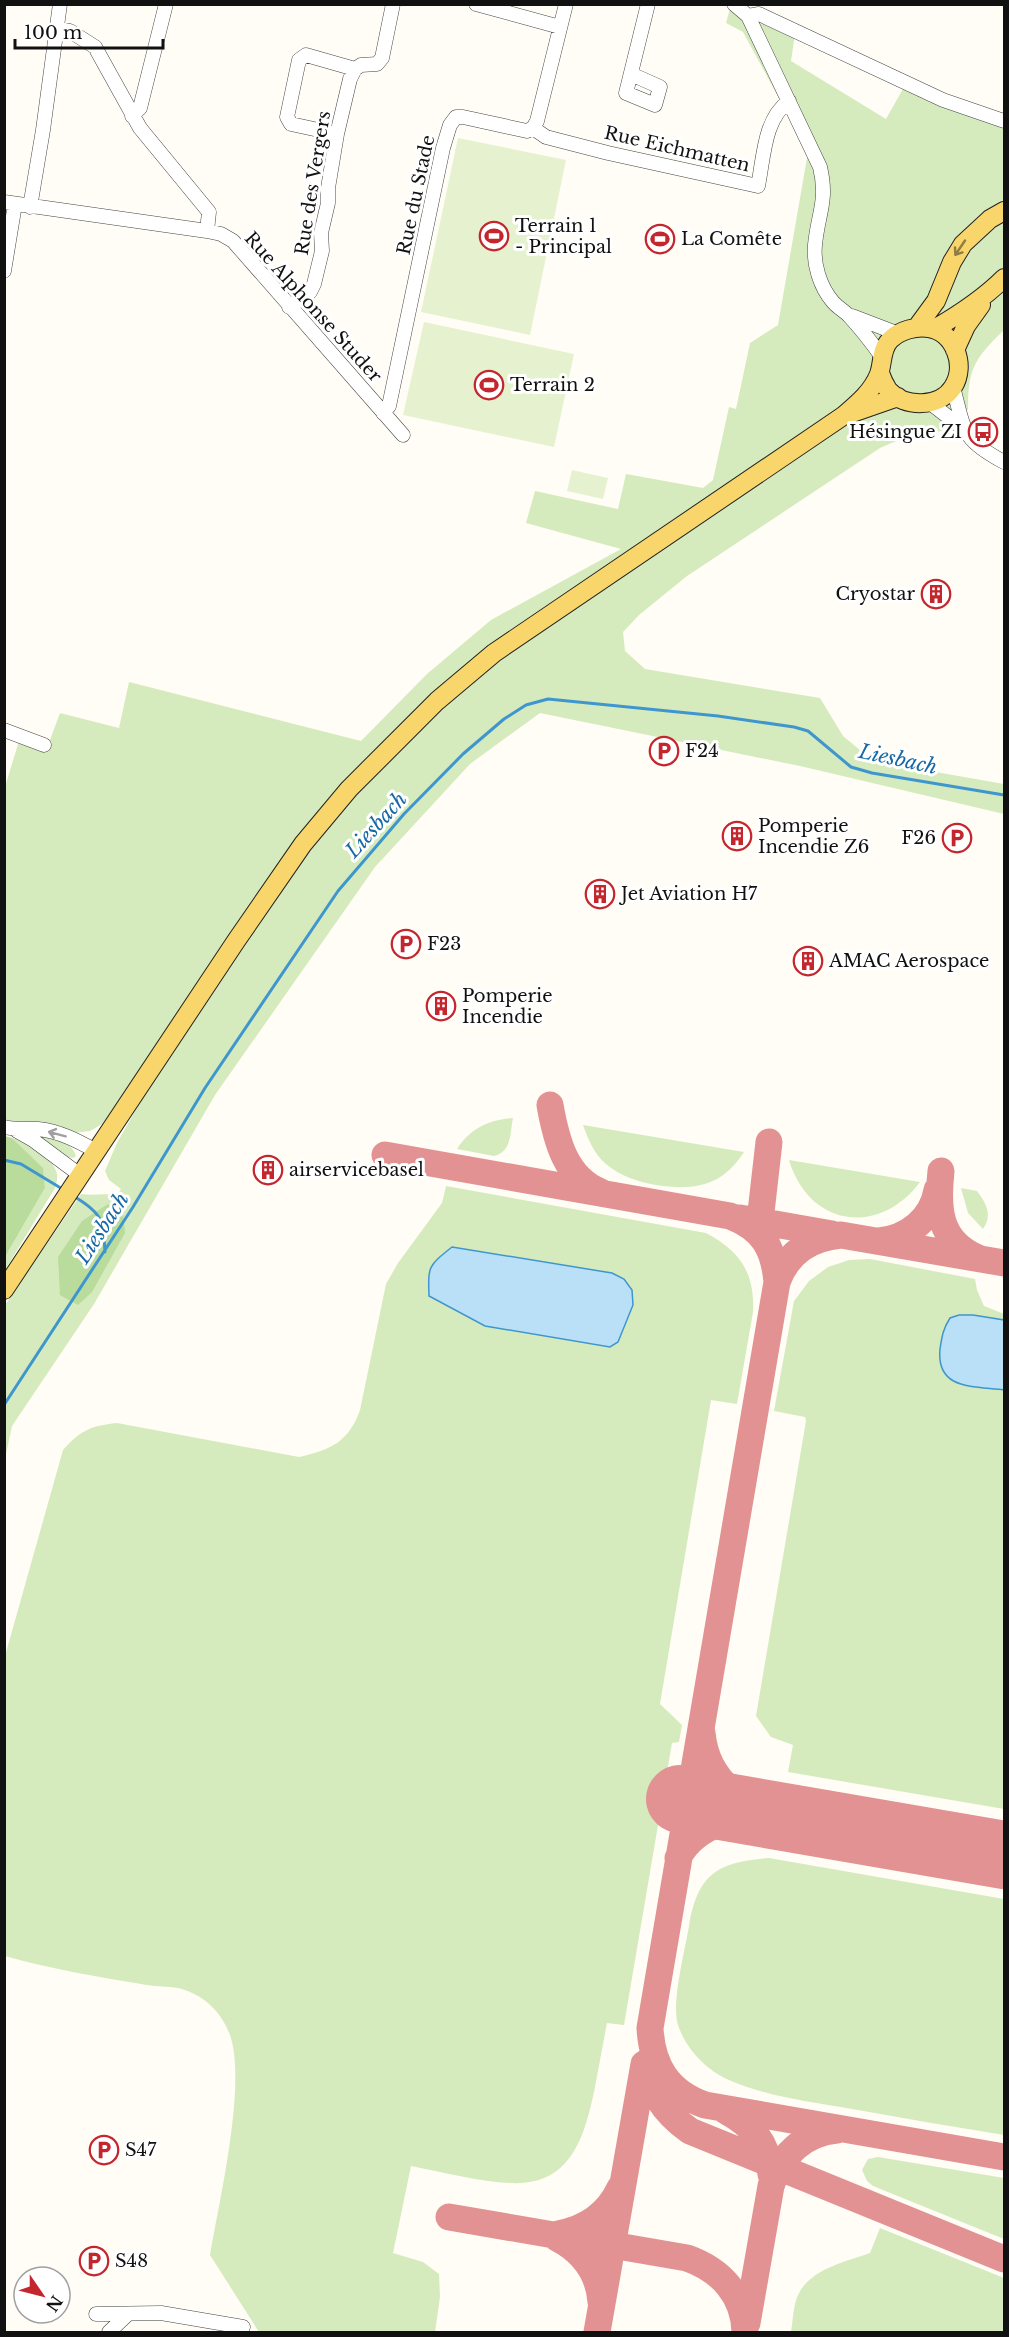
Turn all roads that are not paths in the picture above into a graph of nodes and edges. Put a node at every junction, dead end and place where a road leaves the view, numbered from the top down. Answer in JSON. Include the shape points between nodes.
{"nodes":[{"id":1,"x":60,"y":4,"type":"edge"},
{"id":2,"x":166,"y":4,"type":"edge"},
{"id":3,"x":393,"y":4,"type":"edge"},
{"id":4,"x":476,"y":4,"type":"edge"},
{"id":5,"x":567,"y":4,"type":"edge"},
{"id":6,"x":648,"y":4,"type":"edge"},
{"id":7,"x":734,"y":4,"type":"edge"},
{"id":8,"x":748,"y":16,"type":"junction"},
{"id":9,"x":561,"y":27,"type":"junction"},
{"id":10,"x":56,"y":28,"type":"junction"},
{"id":11,"x":355,"y":69,"type":"junction"},
{"id":12,"x":631,"y":74,"type":"dead end"},
{"id":13,"x":789,"y":101,"type":"junction"},
{"id":14,"x":132,"y":116,"type":"junction"},
{"id":15,"x":1005,"y":121,"type":"edge"},
{"id":16,"x":533,"y":128,"type":"junction"},
{"id":17,"x":337,"y":134,"type":"junction"},
{"id":18,"x":10,"y":203,"type":"edge"},
{"id":19,"x":30,"y":207,"type":"junction"},
{"id":20,"x":1005,"y":211,"type":"edge"},
{"id":21,"x":207,"y":231,"type":"junction"},
{"id":22,"x":4,"y":271,"type":"edge"},
{"id":23,"x":1005,"y":278,"type":"edge"},
{"id":24,"x":990,"y":292,"type":"junction"},
{"id":25,"x":290,"y":307,"type":"junction"},
{"id":26,"x":848,"y":314,"type":"junction"},
{"id":27,"x":926,"y":328,"type":"junction"},
{"id":28,"x":899,"y":334,"type":"junction"},
{"id":29,"x":955,"y":350,"type":"junction"},
{"id":30,"x":881,"y":365,"type":"junction"},
{"id":31,"x":953,"y":387,"type":"junction"},
{"id":32,"x":898,"y":397,"type":"junction"},
{"id":33,"x":929,"y":402,"type":"junction"},
{"id":34,"x":383,"y":413,"type":"junction"},
{"id":35,"x":843,"y":416,"type":"junction"},
{"id":36,"x":965,"y":430,"type":"junction"},
{"id":37,"x":403,"y":435,"type":"dead end"},
{"id":38,"x":1005,"y":462,"type":"edge"},
{"id":39,"x":4,"y":730,"type":"edge"},
{"id":40,"x":44,"y":745,"type":"dead end"},
{"id":41,"x":10,"y":1129,"type":"edge"},
{"id":42,"x":96,"y":1151,"type":"junction"},
{"id":43,"x":73,"y":1186,"type":"junction"},
{"id":44,"x":4,"y":1290,"type":"edge"},
{"id":45,"x":96,"y":2313,"type":"dead end"},
{"id":46,"x":128,"y":2314,"type":"junction"},
{"id":47,"x":243,"y":2327,"type":"dead end"},
{"id":48,"x":109,"y":2332,"type":"edge"}],
"edges":[{"from":1,"to":10,"type":"street"},
{"from":2,"to":14,"type":"street","via":[[140,108]]},
{"from":3,"to":11,"type":"street","via":[[382,58],[377,64]]},
{"from":4,"to":9,"type":"street"},
{"from":5,"to":9,"type":"street"},
{"from":6,"to":12,"type":"street"},
{"from":7,"to":8,"type":"street"},
{"from":8,"to":13,"type":"street"},
{"from":8,"to":15,"type":"street","via":[[759,14],[943,100]]},
{"from":9,"to":16,"type":"street"},
{"from":10,"to":14,"type":"street","via":[[70,31],[95,47]]},
{"from":10,"to":19,"type":"street"},
{"from":11,"to":17,"type":"street","name":"Rue des Vergers"},
{"from":11,"to":17,"type":"street","via":[[306,55],[299,60],[287,117],[291,124]]},
{"from":13,"to":16,"type":"street","name":"Rue Eichmatten","via":[[771,120],[758,186],[608,153],[546,137]]},
{"from":13,"to":26,"type":"street","via":[[820,167],[824,185],[814,248],[822,287]]},
{"from":14,"to":21,"type":"street","via":[[209,212]]},
{"from":16,"to":34,"type":"street","name":"Rue du Stade","via":[[527,131],[463,117],[456,117],[450,125],[389,406]]},
{"from":17,"to":25,"type":"street","name":"Rue des Vergers","via":[[314,284],[310,292]]},
{"from":18,"to":19,"type":"street","name":"Rue Alphonse Studer"},
{"from":18,"to":22,"type":"street"},
{"from":19,"to":21,"type":"street","name":"Rue Alphonse Studer"},
{"from":20,"to":27,"type":"main road","one_way":true,"via":[[963,244]]},
{"from":21,"to":25,"type":"street","name":"Rue Alphonse Studer","via":[[233,241]]},
{"from":23,"to":24,"type":"main road"},
{"from":24,"to":27,"type":"main road","via":[[963,313]]},
{"from":24,"to":29,"type":"main road"},
{"from":25,"to":34,"type":"street","name":"Rue Alphonse Studer"},
{"from":26,"to":28,"type":"street"},
{"from":26,"to":30,"type":"street"},
{"from":27,"to":28,"type":"main road"},
{"from":27,"to":29,"type":"main road","via":[[944,333]]},
{"from":28,"to":30,"type":"main road","via":[[890,340]]},
{"from":29,"to":31,"type":"main road","via":[[959,363]]},
{"from":30,"to":32,"type":"main road","via":[[889,390]]},
{"from":30,"to":35,"type":"main road","via":[[865,397]]},
{"from":31,"to":33,"type":"main road"},
{"from":31,"to":36,"type":"street"},
{"from":32,"to":33,"type":"main road","via":[[918,404]]},
{"from":32,"to":35,"type":"main road"},
{"from":33,"to":36,"type":"street"},
{"from":34,"to":37,"type":"street","name":"Rue Alphonse Studer"},
{"from":35,"to":42,"type":"main road","via":[[494,653],[429,709],[349,789],[303,844]]},
{"from":36,"to":38,"type":"street","via":[[980,449]]},
{"from":39,"to":40,"type":"street"},
{"from":42,"to":41,"type":"street","one_way":true,"via":[[39,1129]]},
{"from":41,"to":43,"type":"street","via":[[33,1140]]},
{"from":42,"to":43,"type":"main road"},
{"from":43,"to":44,"type":"main road"},
{"from":45,"to":46,"type":"street"},
{"from":46,"to":47,"type":"street","via":[[161,2313]]},
{"from":46,"to":48,"type":"street"}]}
